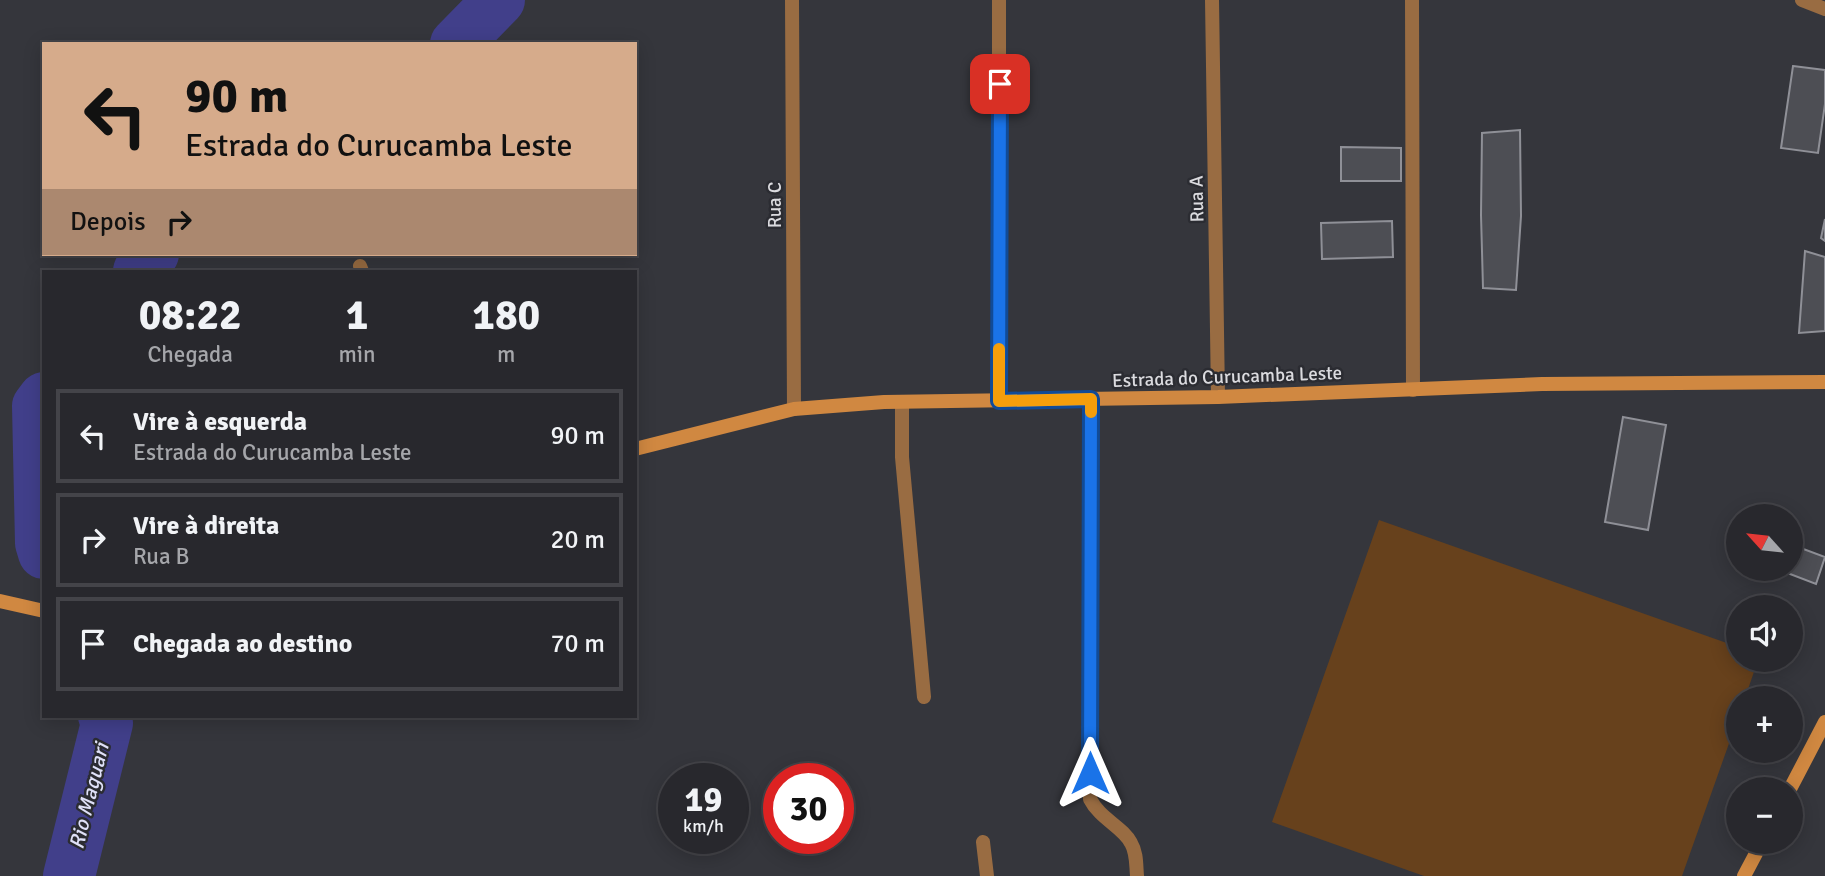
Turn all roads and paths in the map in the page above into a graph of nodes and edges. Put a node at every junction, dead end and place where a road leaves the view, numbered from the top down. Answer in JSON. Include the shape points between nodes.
{"nodes":[{"id":1,"x":792,"y":0,"type":"edge"},
{"id":2,"x":999,"y":0,"type":"edge"},
{"id":3,"x":1212,"y":0,"type":"edge"},
{"id":4,"x":1412,"y":0,"type":"edge"},
{"id":5,"x":1802,"y":0,"type":"edge"},
{"id":6,"x":1825,"y":9,"type":"edge"},
{"id":7,"x":1825,"y":382,"type":"edge"},
{"id":8,"x":1413,"y":390,"type":"junction"},
{"id":9,"x":1217,"y":397,"type":"junction"},
{"id":10,"x":1091,"y":399,"type":"junction"},
{"id":11,"x":999,"y":401,"type":"junction"},
{"id":12,"x":902,"y":402,"type":"junction"},
{"id":13,"x":794,"y":409,"type":"junction"},
{"id":14,"x":637,"y":448,"type":"edge"},
{"id":15,"x":0,"y":601,"type":"edge"},
{"id":16,"x":42,"y":611,"type":"edge"},
{"id":17,"x":923,"y":697,"type":"dead end"},
{"id":18,"x":1825,"y":722,"type":"edge"},
{"id":19,"x":1796,"y":777,"type":"edge"},
{"id":20,"x":983,"y":842,"type":"dead end"},
{"id":21,"x":1756,"y":854,"type":"edge"},
{"id":22,"x":987,"y":876,"type":"edge"},
{"id":23,"x":1137,"y":876,"type":"edge"},
{"id":24,"x":1744,"y":876,"type":"edge"}],
"edges":[{"from":1,"to":13,"type":"street","name":"Rua C"},
{"from":2,"to":11,"type":"street"},
{"from":3,"to":9,"type":"street","name":"Rua A"},
{"from":4,"to":8,"type":"street"},
{"from":5,"to":6,"type":"street"},
{"from":7,"to":8,"type":"main road","name":"Estrada do Curucamba Leste"},
{"from":8,"to":9,"type":"main road","name":"Estrada do Curucamba Leste"},
{"from":9,"to":10,"type":"main road","name":"Estrada do Curucamba Leste"},
{"from":10,"to":11,"type":"main road","name":"Estrada do Curucamba Leste"},
{"from":10,"to":23,"type":"street","via":[[1090,799],[1131,842]]},
{"from":11,"to":12,"type":"main road","name":"Estrada do Curucamba Leste"},
{"from":12,"to":13,"type":"main road","name":"Estrada do Curucamba Leste"},
{"from":12,"to":17,"type":"street","via":[[902,457]]},
{"from":13,"to":14,"type":"main road","name":"Estrada do Curucamba Leste"},
{"from":15,"to":16,"type":"main road"},
{"from":18,"to":19,"type":"main road"},
{"from":20,"to":22,"type":"street"},
{"from":21,"to":24,"type":"main road"}]}
